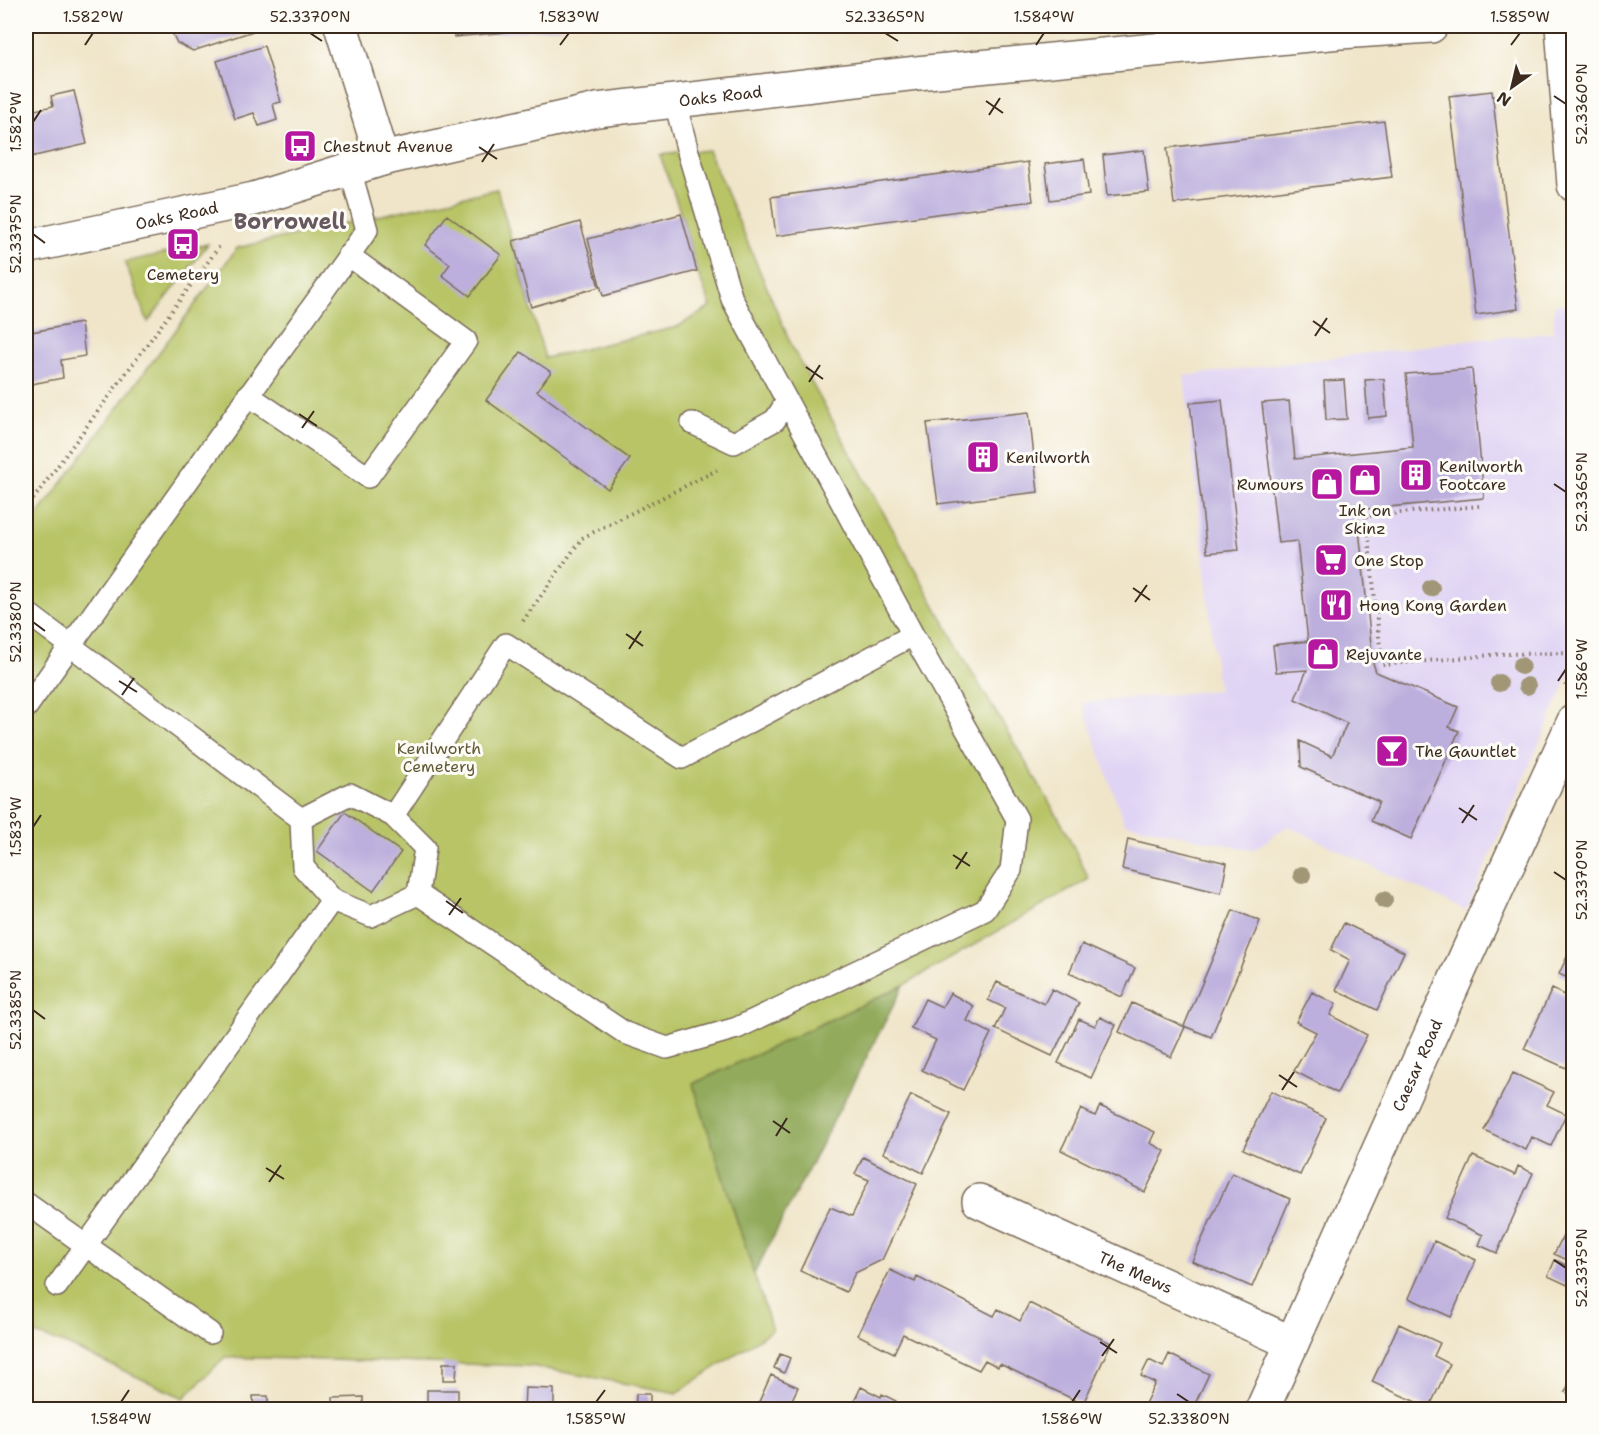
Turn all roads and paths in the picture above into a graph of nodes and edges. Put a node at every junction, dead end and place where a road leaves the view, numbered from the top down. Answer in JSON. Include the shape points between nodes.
{"nodes":[{"id":1,"x":341,"y":26,"type":"edge"},
{"id":2,"x":1431,"y":26,"type":"edge"},
{"id":3,"x":1562,"y":26,"type":"edge"},
{"id":4,"x":1340,"y":29,"type":"edge"},
{"id":5,"x":675,"y":102,"type":"junction"},
{"id":6,"x":382,"y":159,"type":"junction"},
{"id":7,"x":350,"y":169,"type":"junction"},
{"id":8,"x":1574,"y":185,"type":"edge"},
{"id":9,"x":254,"y":199,"type":"junction"},
{"id":10,"x":26,"y":247,"type":"edge"},
{"id":11,"x":348,"y":255,"type":"junction"},
{"id":12,"x":248,"y":395,"type":"junction"},
{"id":13,"x":787,"y":401,"type":"junction"},
{"id":14,"x":692,"y":423,"type":"dead end"},
{"id":15,"x":721,"y":468,"type":"dead end"},
{"id":16,"x":1479,"y":506,"type":"dead end"},
{"id":17,"x":26,"y":508,"type":"edge"},
{"id":18,"x":26,"y":612,"type":"edge"},
{"id":19,"x":913,"y":635,"type":"junction"},
{"id":20,"x":506,"y":644,"type":"junction"},
{"id":21,"x":71,"y":645,"type":"junction"},
{"id":22,"x":1574,"y":653,"type":"edge"},
{"id":23,"x":26,"y":708,"type":"edge"},
{"id":24,"x":1574,"y":721,"type":"edge"},
{"id":25,"x":393,"y":816,"type":"junction"},
{"id":26,"x":301,"y":819,"type":"junction"},
{"id":27,"x":418,"y":894,"type":"junction"},
{"id":28,"x":332,"y":900,"type":"junction"},
{"id":29,"x":979,"y":1201,"type":"dead end"},
{"id":30,"x":26,"y":1203,"type":"edge"},
{"id":31,"x":87,"y":1245,"type":"junction"},
{"id":32,"x":57,"y":1286,"type":"dead end"},
{"id":33,"x":210,"y":1333,"type":"dead end"},
{"id":34,"x":1292,"y":1343,"type":"junction"},
{"id":35,"x":1262,"y":1410,"type":"edge"}],
"edges":[{"from":1,"to":6,"type":"street"},
{"from":2,"to":4,"type":"street","name":"Oaks Road"},
{"from":3,"to":8,"type":"street"},
{"from":4,"to":5,"type":"street","name":"Oaks Road"},
{"from":5,"to":6,"type":"street","name":"Oaks Road","via":[[597,110]]},
{"from":5,"to":13,"type":"lane","via":[[732,299]]},
{"from":6,"to":7,"type":"street","name":"Oaks Road"},
{"from":7,"to":9,"type":"street","name":"Oaks Road"},
{"from":7,"to":11,"type":"lane","via":[[367,230]]},
{"from":9,"to":10,"type":"street","name":"Oaks Road"},
{"from":9,"to":17,"type":"path"},
{"from":11,"to":12,"type":"lane"},
{"from":11,"to":12,"type":"lane","via":[[466,341],[368,477]]},
{"from":12,"to":21,"type":"lane"},
{"from":13,"to":14,"type":"lane","via":[[774,420],[734,444]]},
{"from":13,"to":19,"type":"lane"},
{"from":15,"to":20,"type":"path","via":[[582,538]]},
{"from":16,"to":22,"type":"path","via":[[1366,516],[1382,665],[1503,654]]},
{"from":18,"to":21,"type":"lane"},
{"from":19,"to":20,"type":"lane","via":[[682,758]]},
{"from":19,"to":27,"type":"lane","via":[[1017,819],[1011,870],[985,910],[737,1028],[667,1048],[625,1033]]},
{"from":20,"to":25,"type":"lane"},
{"from":21,"to":23,"type":"lane"},
{"from":21,"to":26,"type":"lane"},
{"from":24,"to":34,"type":"street","name":"Caesar Road"},
{"from":25,"to":26,"type":"lane","via":[[350,794]]},
{"from":25,"to":27,"type":"lane","via":[[425,848]]},
{"from":26,"to":28,"type":"lane","via":[[303,867]]},
{"from":27,"to":28,"type":"lane","via":[[371,916]]},
{"from":28,"to":31,"type":"lane"},
{"from":29,"to":34,"type":"street","name":"The Mews"},
{"from":30,"to":31,"type":"lane"},
{"from":31,"to":32,"type":"lane"},
{"from":31,"to":33,"type":"lane"},
{"from":34,"to":35,"type":"street","name":"Caesar Road"}]}
